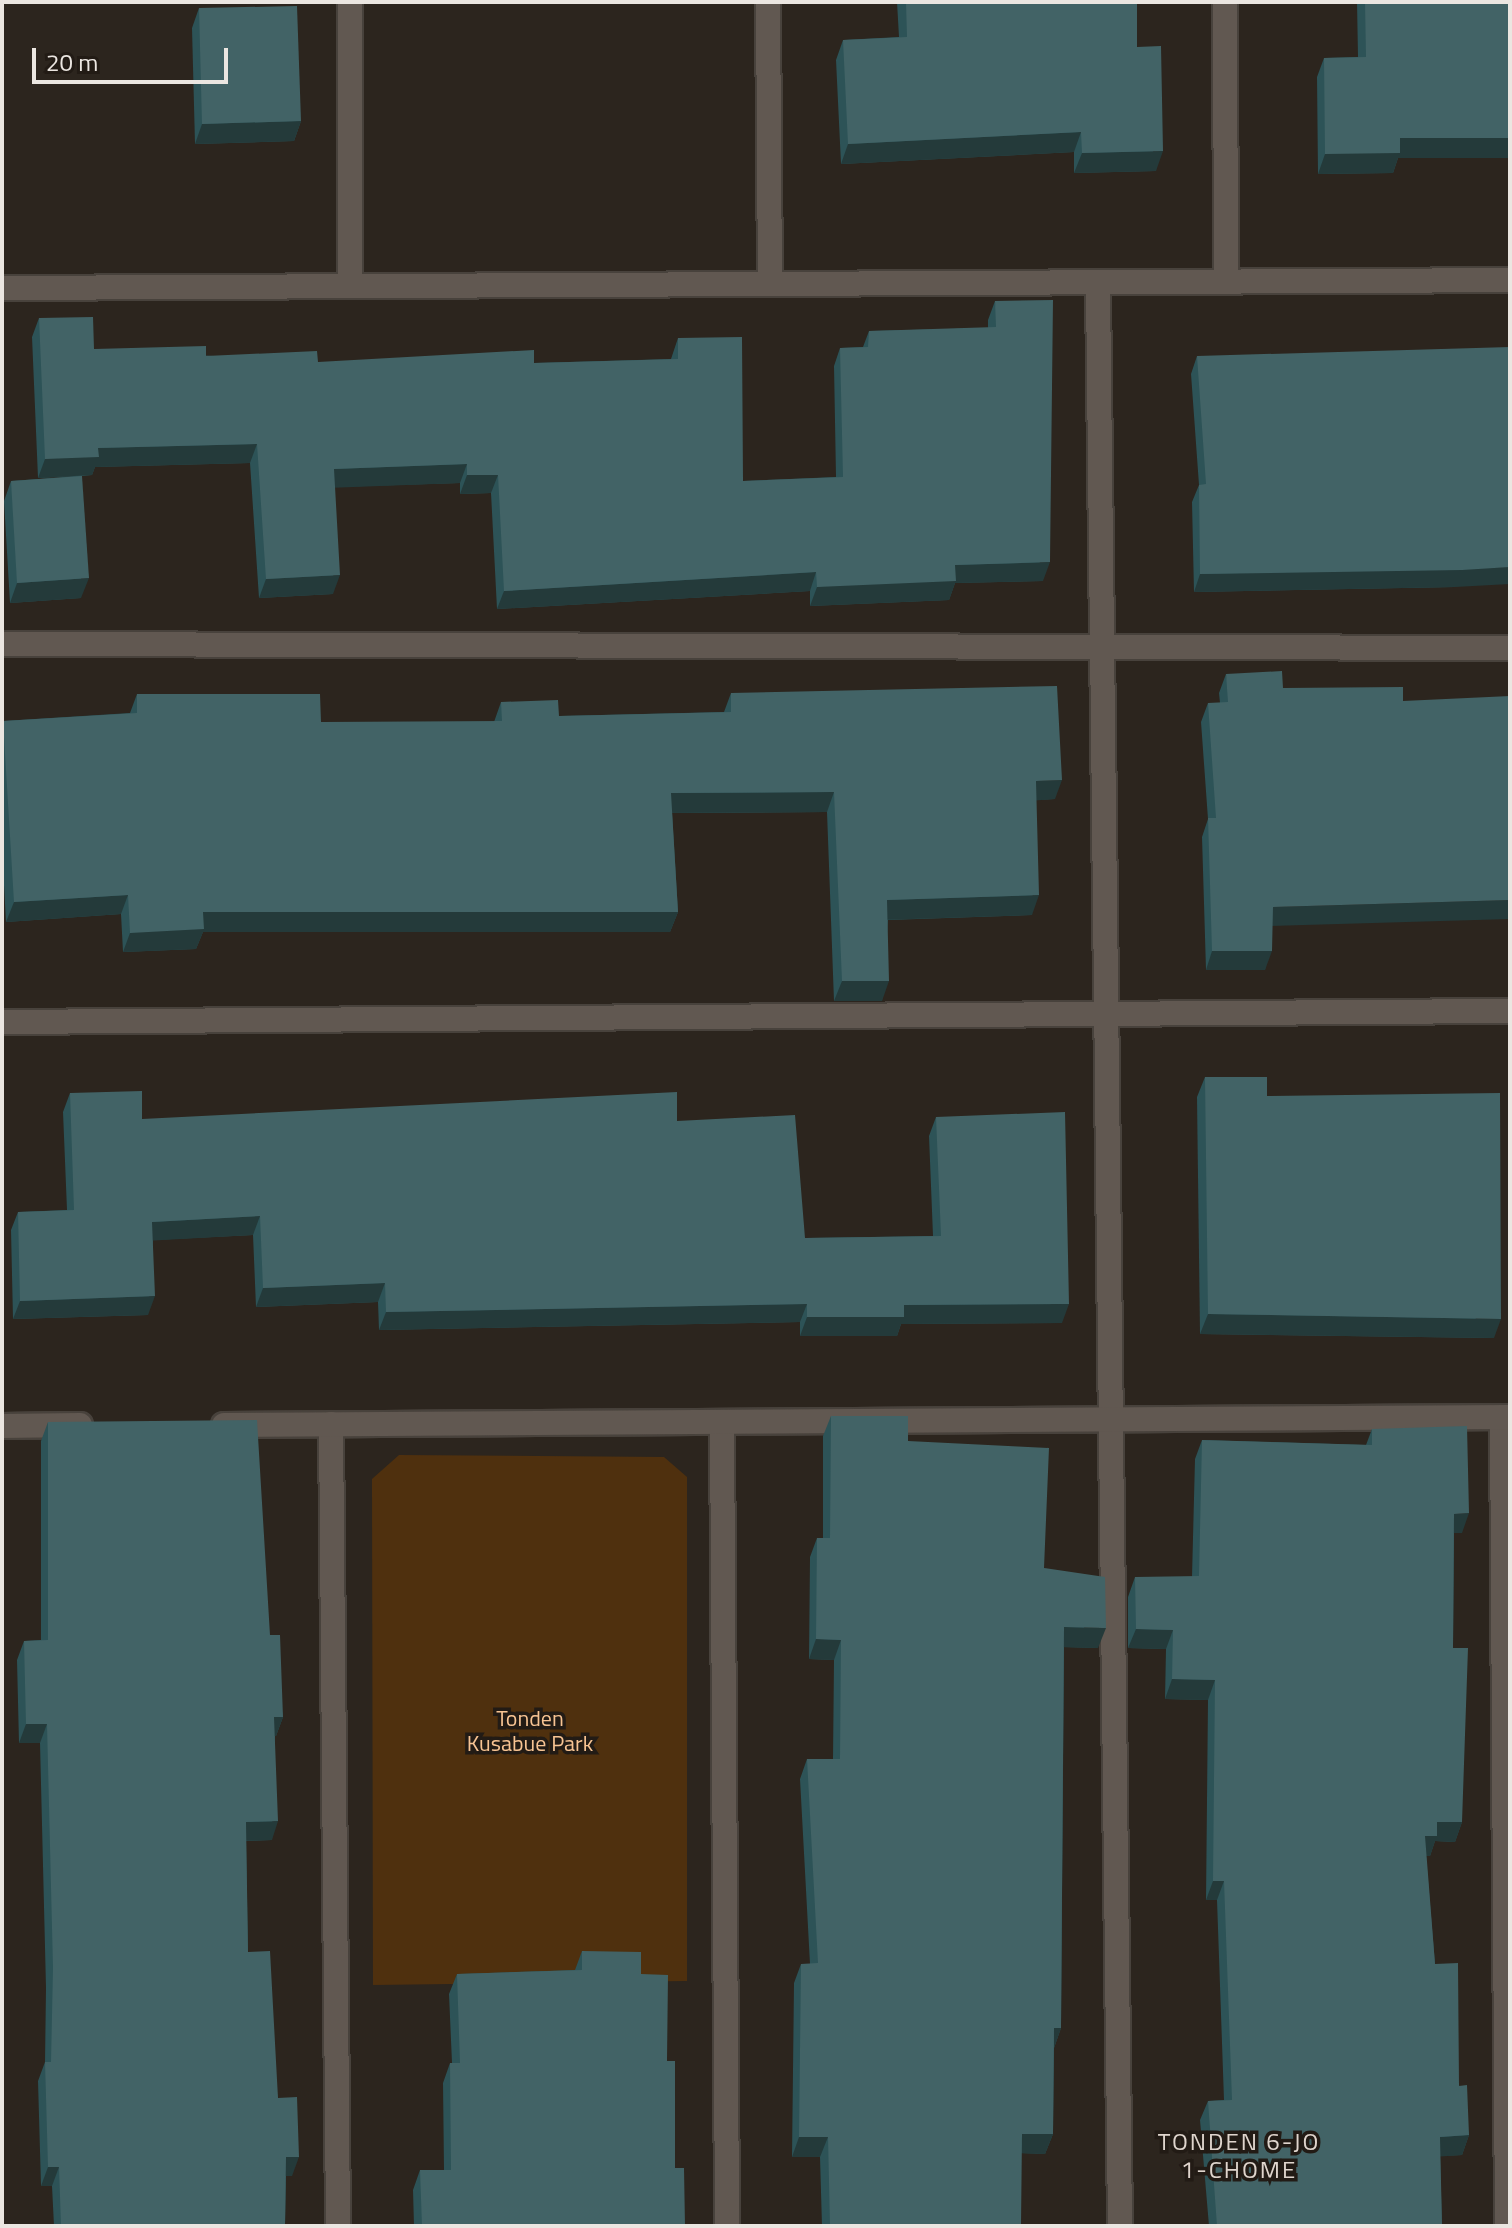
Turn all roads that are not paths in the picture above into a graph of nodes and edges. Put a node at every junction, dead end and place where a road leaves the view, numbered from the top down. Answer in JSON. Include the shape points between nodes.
{"nodes":[{"id":1,"x":350,"y":2,"type":"edge"},
{"id":2,"x":768,"y":2,"type":"edge"},
{"id":3,"x":1225,"y":2,"type":"edge"},
{"id":4,"x":770,"y":280,"type":"junction"},
{"id":5,"x":1226,"y":280,"type":"junction"},
{"id":6,"x":1510,"y":280,"type":"edge"},
{"id":7,"x":350,"y":285,"type":"junction"},
{"id":8,"x":1098,"y":287,"type":"junction"},
{"id":9,"x":2,"y":288,"type":"edge"},
{"id":10,"x":2,"y":644,"type":"edge"},
{"id":11,"x":1103,"y":648,"type":"junction"},
{"id":12,"x":1510,"y":648,"type":"edge"},
{"id":13,"x":1510,"y":1011,"type":"edge"},
{"id":14,"x":1109,"y":1014,"type":"junction"},
{"id":15,"x":2,"y":1022,"type":"edge"},
{"id":16,"x":1506,"y":1417,"type":"edge"},
{"id":17,"x":1115,"y":1419,"type":"junction"},
{"id":18,"x":722,"y":1422,"type":"junction"},
{"id":19,"x":331,"y":1424,"type":"junction"},
{"id":20,"x":112,"y":1425,"type":"edge"},
{"id":21,"x":190,"y":1425,"type":"edge"},
{"id":22,"x":2,"y":1426,"type":"edge"},
{"id":23,"x":338,"y":2226,"type":"edge"},
{"id":24,"x":727,"y":2226,"type":"edge"},
{"id":25,"x":1120,"y":2226,"type":"edge"},
{"id":26,"x":1507,"y":2226,"type":"edge"}],
"edges":[{"from":1,"to":7,"type":"street"},
{"from":2,"to":4,"type":"street"},
{"from":3,"to":5,"type":"street"},
{"from":4,"to":7,"type":"street"},
{"from":4,"to":8,"type":"street"},
{"from":5,"to":6,"type":"street"},
{"from":5,"to":8,"type":"street"},
{"from":7,"to":9,"type":"street"},
{"from":8,"to":11,"type":"street"},
{"from":10,"to":11,"type":"street"},
{"from":11,"to":12,"type":"street"},
{"from":11,"to":14,"type":"street"},
{"from":13,"to":14,"type":"street"},
{"from":14,"to":15,"type":"street"},
{"from":14,"to":17,"type":"street"},
{"from":16,"to":17,"type":"street"},
{"from":16,"to":26,"type":"street"},
{"from":17,"to":18,"type":"street"},
{"from":17,"to":25,"type":"street"},
{"from":18,"to":19,"type":"street"},
{"from":18,"to":24,"type":"street"},
{"from":19,"to":21,"type":"street"},
{"from":19,"to":23,"type":"street"},
{"from":20,"to":22,"type":"street"}]}
